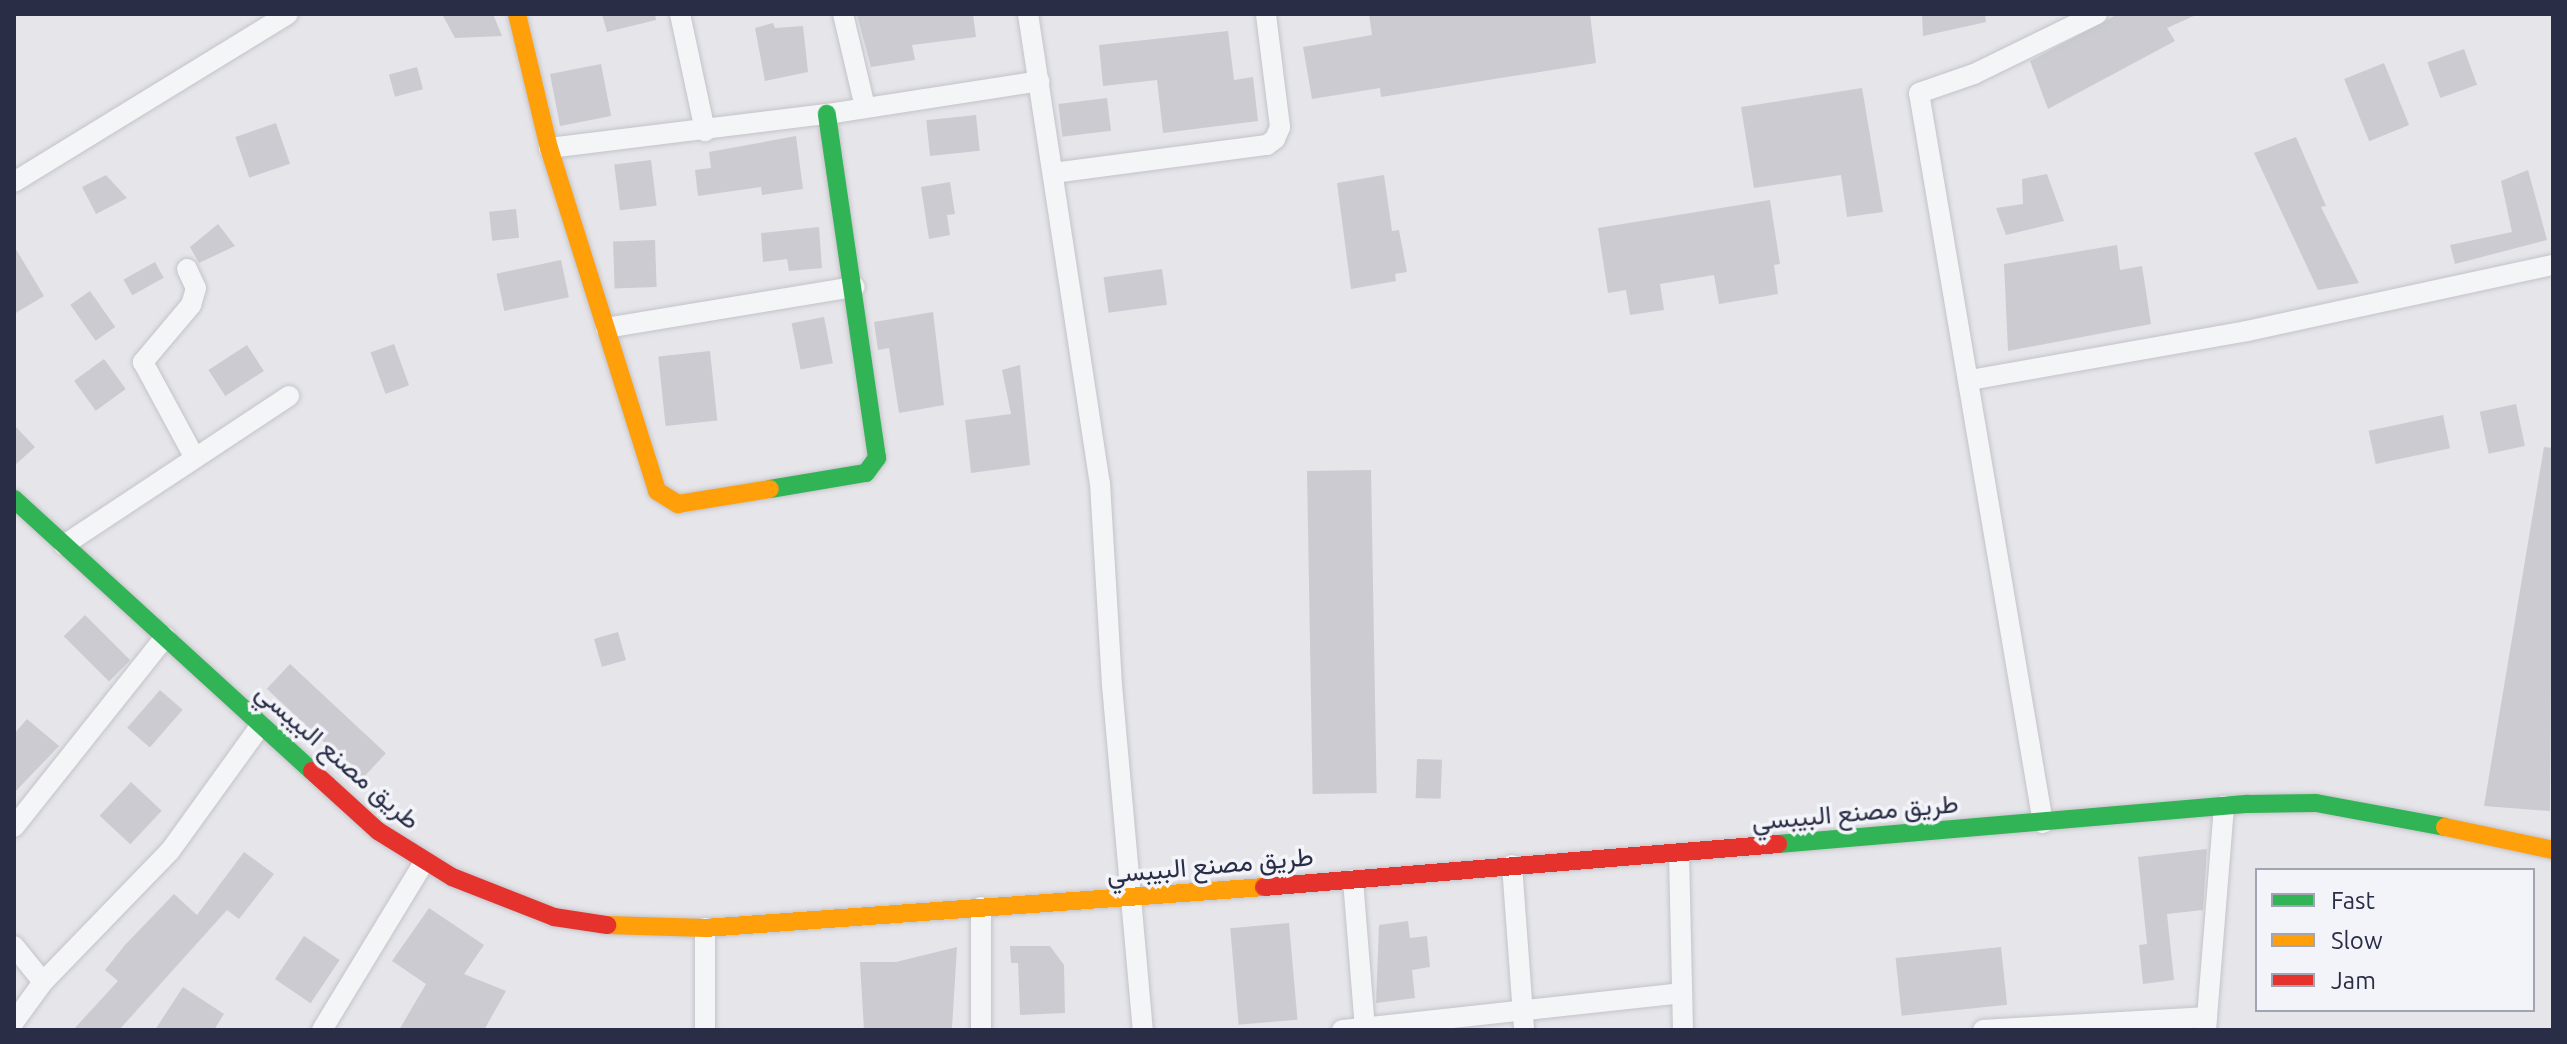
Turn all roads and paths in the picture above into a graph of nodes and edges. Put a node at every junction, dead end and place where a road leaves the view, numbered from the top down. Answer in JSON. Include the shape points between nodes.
{"nodes":[{"id":1,"x":288,"y":14,"type":"edge"},
{"id":2,"x":517,"y":14,"type":"edge"},
{"id":3,"x":680,"y":14,"type":"edge"},
{"id":4,"x":843,"y":14,"type":"edge"},
{"id":5,"x":1028,"y":14,"type":"edge"},
{"id":6,"x":1266,"y":14,"type":"edge"},
{"id":7,"x":2097,"y":14,"type":"edge"},
{"id":8,"x":1039,"y":81,"type":"junction"},
{"id":9,"x":865,"y":107,"type":"junction"},
{"id":10,"x":827,"y":114,"type":"junction"},
{"id":11,"x":705,"y":131,"type":"junction"},
{"id":12,"x":549,"y":148,"type":"junction"},
{"id":13,"x":1053,"y":173,"type":"junction"},
{"id":14,"x":14,"y":182,"type":"edge"},
{"id":15,"x":2553,"y":265,"type":"edge"},
{"id":16,"x":187,"y":269,"type":"dead end"},
{"id":17,"x":855,"y":287,"type":"junction"},
{"id":18,"x":606,"y":328,"type":"junction"},
{"id":19,"x":1970,"y":380,"type":"junction"},
{"id":20,"x":289,"y":396,"type":"dead end"},
{"id":21,"x":195,"y":458,"type":"junction"},
{"id":22,"x":14,"y":499,"type":"edge"},
{"id":23,"x":64,"y":545,"type":"junction"},
{"id":24,"x":165,"y":637,"type":"junction"},
{"id":25,"x":261,"y":725,"type":"junction"},
{"id":26,"x":2224,"y":806,"type":"junction"},
{"id":27,"x":2043,"y":823,"type":"junction"},
{"id":28,"x":14,"y":827,"type":"edge"},
{"id":29,"x":2553,"y":850,"type":"edge"},
{"id":30,"x":1679,"y":854,"type":"junction"},
{"id":31,"x":424,"y":862,"type":"junction"},
{"id":32,"x":1512,"y":865,"type":"junction"},
{"id":33,"x":1353,"y":880,"type":"junction"},
{"id":34,"x":1133,"y":898,"type":"junction"},
{"id":35,"x":981,"y":907,"type":"junction"},
{"id":36,"x":705,"y":928,"type":"junction"},
{"id":37,"x":14,"y":946,"type":"edge"},
{"id":38,"x":43,"y":982,"type":"junction"},
{"id":39,"x":1682,"y":993,"type":"junction"},
{"id":40,"x":1524,"y":1021,"type":"edge"},
{"id":41,"x":14,"y":1022,"type":"edge"},
{"id":42,"x":2206,"y":1024,"type":"edge"},
{"id":43,"x":1365,"y":1029,"type":"edge"},
{"id":44,"x":322,"y":1030,"type":"edge"},
{"id":45,"x":705,"y":1030,"type":"edge"},
{"id":46,"x":981,"y":1030,"type":"edge"},
{"id":47,"x":1143,"y":1030,"type":"edge"},
{"id":48,"x":1342,"y":1030,"type":"edge"},
{"id":49,"x":1683,"y":1030,"type":"edge"},
{"id":50,"x":1983,"y":1030,"type":"edge"}],
"edges":[{"from":1,"to":14,"type":"street"},
{"from":2,"to":12,"type":"main road"},
{"from":3,"to":11,"type":"street"},
{"from":4,"to":9,"type":"street"},
{"from":5,"to":8,"type":"street"},
{"from":6,"to":13,"type":"street","via":[[1280,127],[1275,139],[1253,147]]},
{"from":7,"to":19,"type":"street","via":[[1974,74],[1919,93]]},
{"from":8,"to":9,"type":"street"},
{"from":8,"to":13,"type":"street"},
{"from":9,"to":10,"type":"street"},
{"from":10,"to":11,"type":"street"},
{"from":10,"to":17,"type":"main road"},
{"from":11,"to":12,"type":"street"},
{"from":12,"to":18,"type":"main road"},
{"from":13,"to":34,"type":"street","via":[[1100,483],[1112,685]]},
{"from":15,"to":19,"type":"street","via":[[2247,331]]},
{"from":16,"to":21,"type":"street","via":[[195,297],[143,362]]},
{"from":17,"to":18,"type":"street"},
{"from":17,"to":18,"type":"main road","via":[[877,458],[866,473],[765,492],[678,504],[657,491]]},
{"from":19,"to":27,"type":"street"},
{"from":20,"to":21,"type":"street"},
{"from":21,"to":23,"type":"street"},
{"from":22,"to":23,"type":"main road","name":"طريق مصنع البيبسي"},
{"from":23,"to":24,"type":"main road","name":"طريق مصنع البيبسي"},
{"from":24,"to":25,"type":"main road","name":"طريق مصنع البيبسي"},
{"from":24,"to":28,"type":"street"},
{"from":25,"to":31,"type":"main road","name":"طريق مصنع البيبسي","via":[[378,831]]},
{"from":25,"to":38,"type":"street","via":[[170,851]]},
{"from":26,"to":27,"type":"main road","name":"طريق مصنع البيبسي"},
{"from":26,"to":29,"type":"main road","name":"طريق مصنع البيبسي","via":[[2316,803]]},
{"from":26,"to":42,"type":"street"},
{"from":27,"to":30,"type":"main road","name":"طريق مصنع البيبسي"},
{"from":30,"to":32,"type":"main road","name":"طريق مصنع البيبسي"},
{"from":30,"to":39,"type":"street"},
{"from":31,"to":36,"type":"main road","name":"طريق مصنع البيبسي","via":[[500,899],[554,917],[625,927]]},
{"from":31,"to":44,"type":"street"},
{"from":32,"to":33,"type":"main road","name":"طريق مصنع البيبسي"},
{"from":32,"to":40,"type":"street"},
{"from":33,"to":34,"type":"main road","name":"طريق مصنع البيبسي"},
{"from":33,"to":43,"type":"street"},
{"from":34,"to":35,"type":"main road","name":"طريق مصنع البيبسي"},
{"from":34,"to":47,"type":"street"},
{"from":35,"to":36,"type":"main road","name":"طريق مصنع البيبسي"},
{"from":35,"to":46,"type":"street"},
{"from":36,"to":45,"type":"street"},
{"from":37,"to":38,"type":"street"},
{"from":38,"to":41,"type":"street"},
{"from":39,"to":40,"type":"street"},
{"from":39,"to":49,"type":"street"},
{"from":40,"to":43,"type":"street"},
{"from":42,"to":50,"type":"street"},
{"from":43,"to":48,"type":"street"}]}
